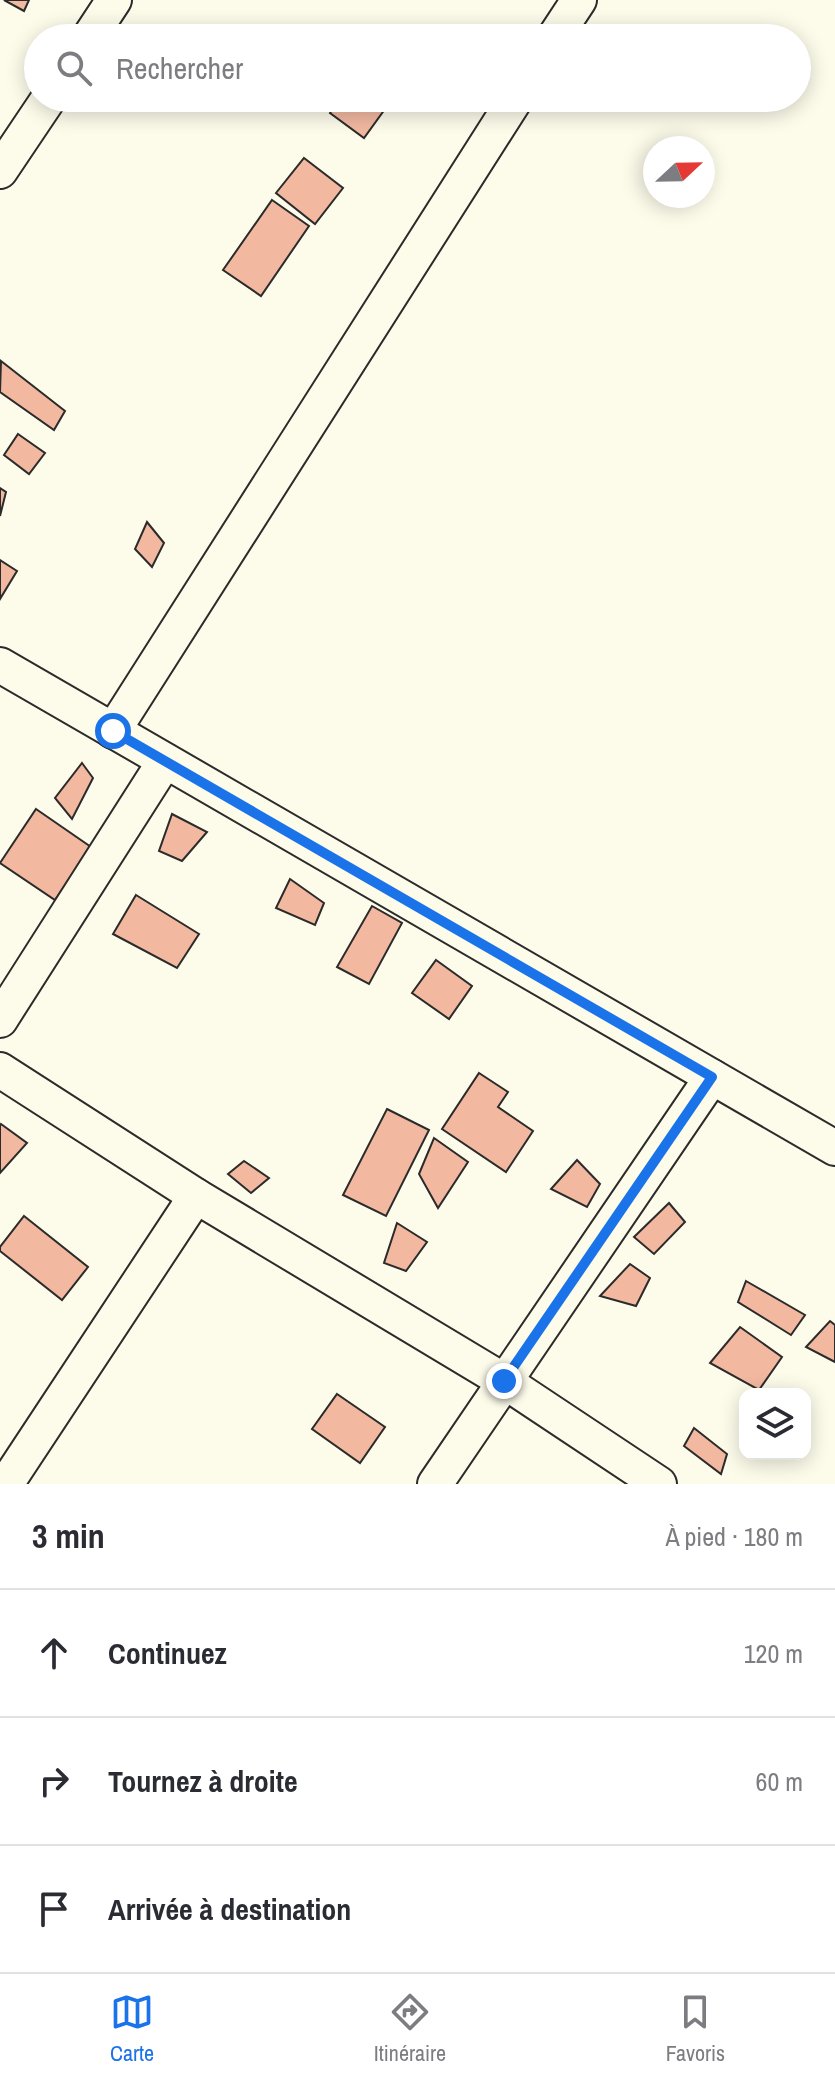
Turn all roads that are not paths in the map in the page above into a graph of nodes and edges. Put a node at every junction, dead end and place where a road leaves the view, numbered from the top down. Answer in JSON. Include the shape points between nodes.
{"nodes":[{"id":1,"x":114,"y":0,"type":"edge"},
{"id":2,"x":579,"y":0,"type":"edge"},
{"id":3,"x":98,"y":24,"type":"edge"},
{"id":4,"x":563,"y":24,"type":"edge"},
{"id":5,"x":40,"y":112,"type":"edge"},
{"id":6,"x":507,"y":112,"type":"edge"},
{"id":7,"x":0,"y":171,"type":"edge"},
{"id":8,"x":0,"y":665,"type":"edge"},
{"id":9,"x":113,"y":731,"type":"junction"},
{"id":10,"x":165,"y":761,"type":"junction"},
{"id":11,"x":0,"y":1020,"type":"edge"},
{"id":12,"x":0,"y":1070,"type":"edge"},
{"id":13,"x":712,"y":1077,"type":"junction"},
{"id":14,"x":835,"y":1148,"type":"edge"},
{"id":15,"x":196,"y":1196,"type":"junction"},
{"id":16,"x":504,"y":1381,"type":"junction"},
{"id":17,"x":6,"y":1484,"type":"edge"},
{"id":18,"x":435,"y":1484,"type":"edge"},
{"id":19,"x":659,"y":1484,"type":"edge"}],
"edges":[{"from":1,"to":3,"type":"street"},
{"from":2,"to":4,"type":"street"},
{"from":5,"to":7,"type":"street"},
{"from":6,"to":9,"type":"street"},
{"from":8,"to":9,"type":"street"},
{"from":9,"to":10,"type":"street"},
{"from":10,"to":11,"type":"street"},
{"from":10,"to":13,"type":"street"},
{"from":12,"to":15,"type":"street"},
{"from":13,"to":14,"type":"street"},
{"from":13,"to":16,"type":"street"},
{"from":15,"to":16,"type":"street"},
{"from":15,"to":17,"type":"street"},
{"from":16,"to":18,"type":"street"},
{"from":16,"to":19,"type":"street"}]}
